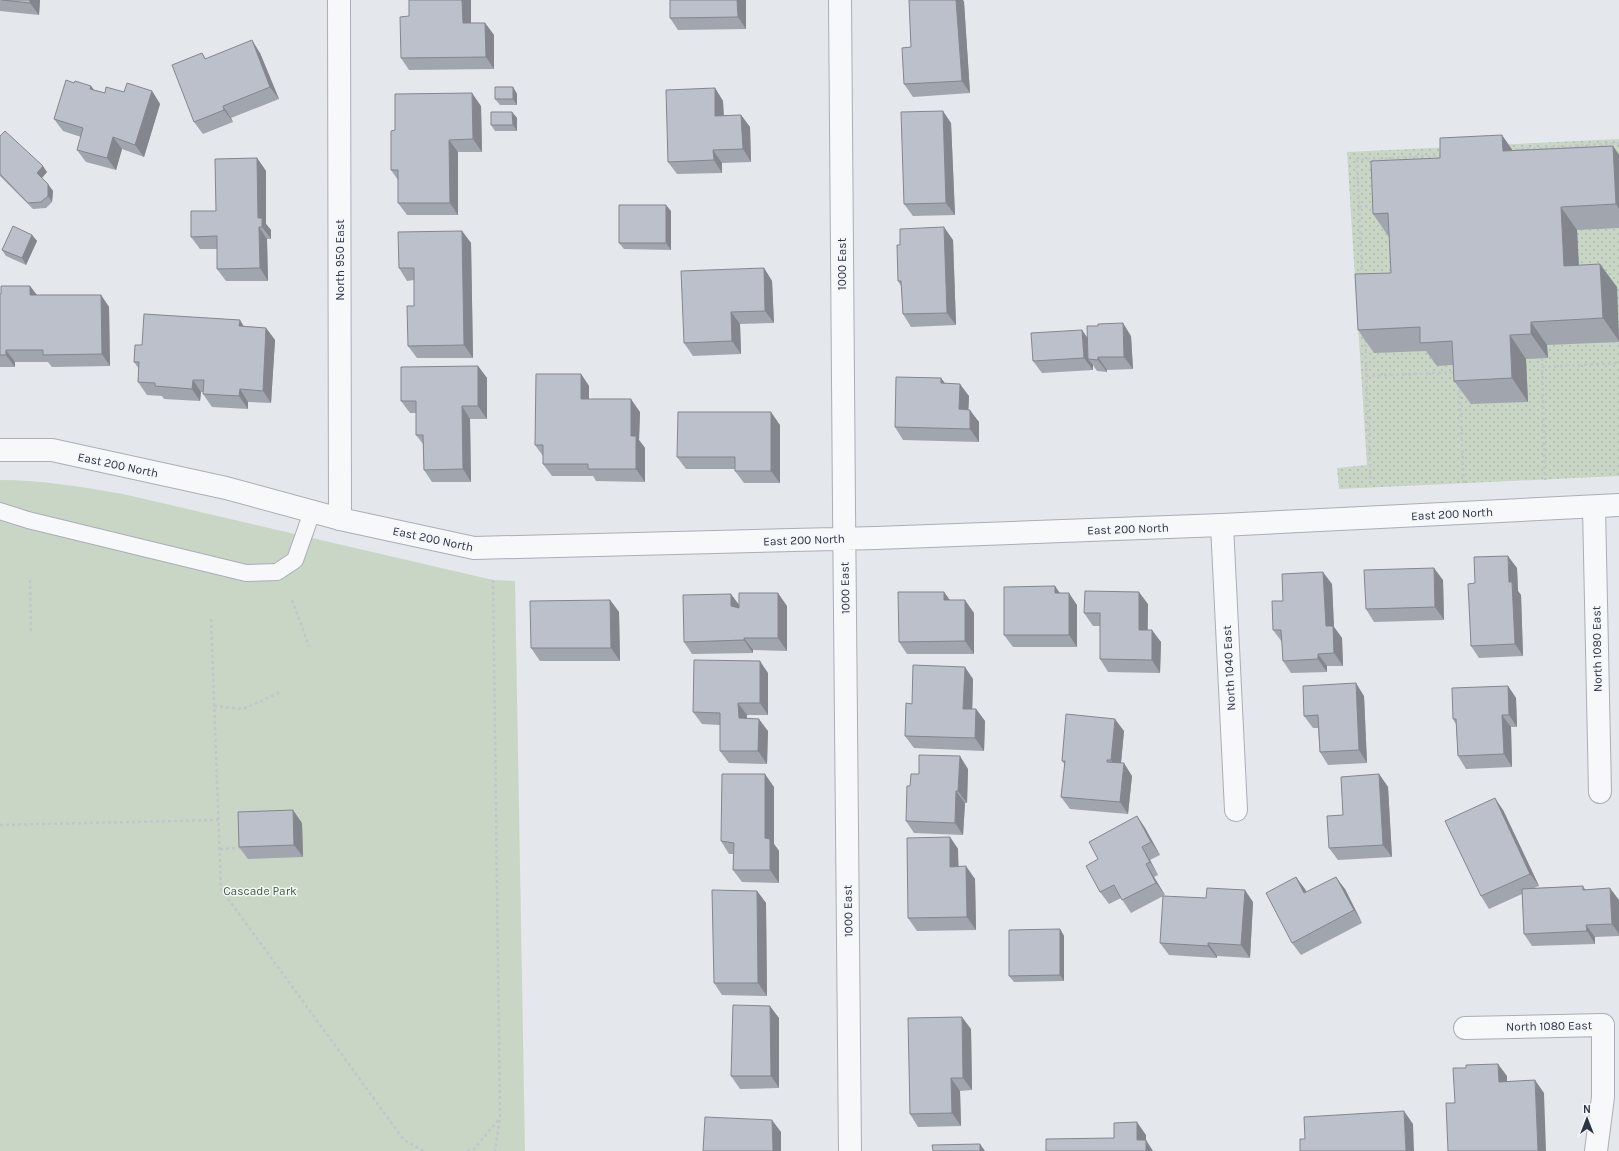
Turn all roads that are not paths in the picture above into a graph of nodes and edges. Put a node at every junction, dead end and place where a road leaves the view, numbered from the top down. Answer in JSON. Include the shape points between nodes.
{"nodes":[{"id":1,"x":339,"y":0,"type":"edge"},
{"id":2,"x":840,"y":0,"type":"edge"},
{"id":3,"x":0,"y":450,"type":"edge"},
{"id":4,"x":1619,"y":505,"type":"edge"},
{"id":5,"x":1594,"y":507,"type":"junction"},
{"id":6,"x":0,"y":511,"type":"edge"},
{"id":7,"x":312,"y":512,"type":"junction"},
{"id":8,"x":340,"y":519,"type":"junction"},
{"id":9,"x":1222,"y":525,"type":"junction"},
{"id":10,"x":844,"y":539,"type":"junction"},
{"id":11,"x":1600,"y":792,"type":"dead end"},
{"id":12,"x":1236,"y":810,"type":"dead end"},
{"id":13,"x":1465,"y":1028,"type":"dead end"},
{"id":14,"x":850,"y":1151,"type":"edge"},
{"id":15,"x":1596,"y":1151,"type":"edge"}],
"edges":[{"from":1,"to":8,"type":"street","name":"North 950 East"},
{"from":2,"to":10,"type":"street","name":"1000 East"},
{"from":3,"to":7,"type":"street","name":"East 200 North","via":[[52,450],[226,488]]},
{"from":4,"to":5,"type":"street","name":"East 200 North"},
{"from":5,"to":9,"type":"street","name":"East 200 North"},
{"from":5,"to":11,"type":"street","name":"North 1080 East"},
{"from":6,"to":7,"type":"lane","via":[[246,573],[276,572],[295,560]]},
{"from":7,"to":8,"type":"street","name":"East 200 North"},
{"from":8,"to":10,"type":"street","name":"East 200 North","via":[[474,548]]},
{"from":9,"to":10,"type":"street","name":"East 200 North"},
{"from":9,"to":12,"type":"street","name":"North 1040 East"},
{"from":10,"to":14,"type":"street","name":"1000 East"},
{"from":13,"to":15,"type":"street","name":"North 1080 East","via":[[1603,1025],[1603,1097]]}]}
